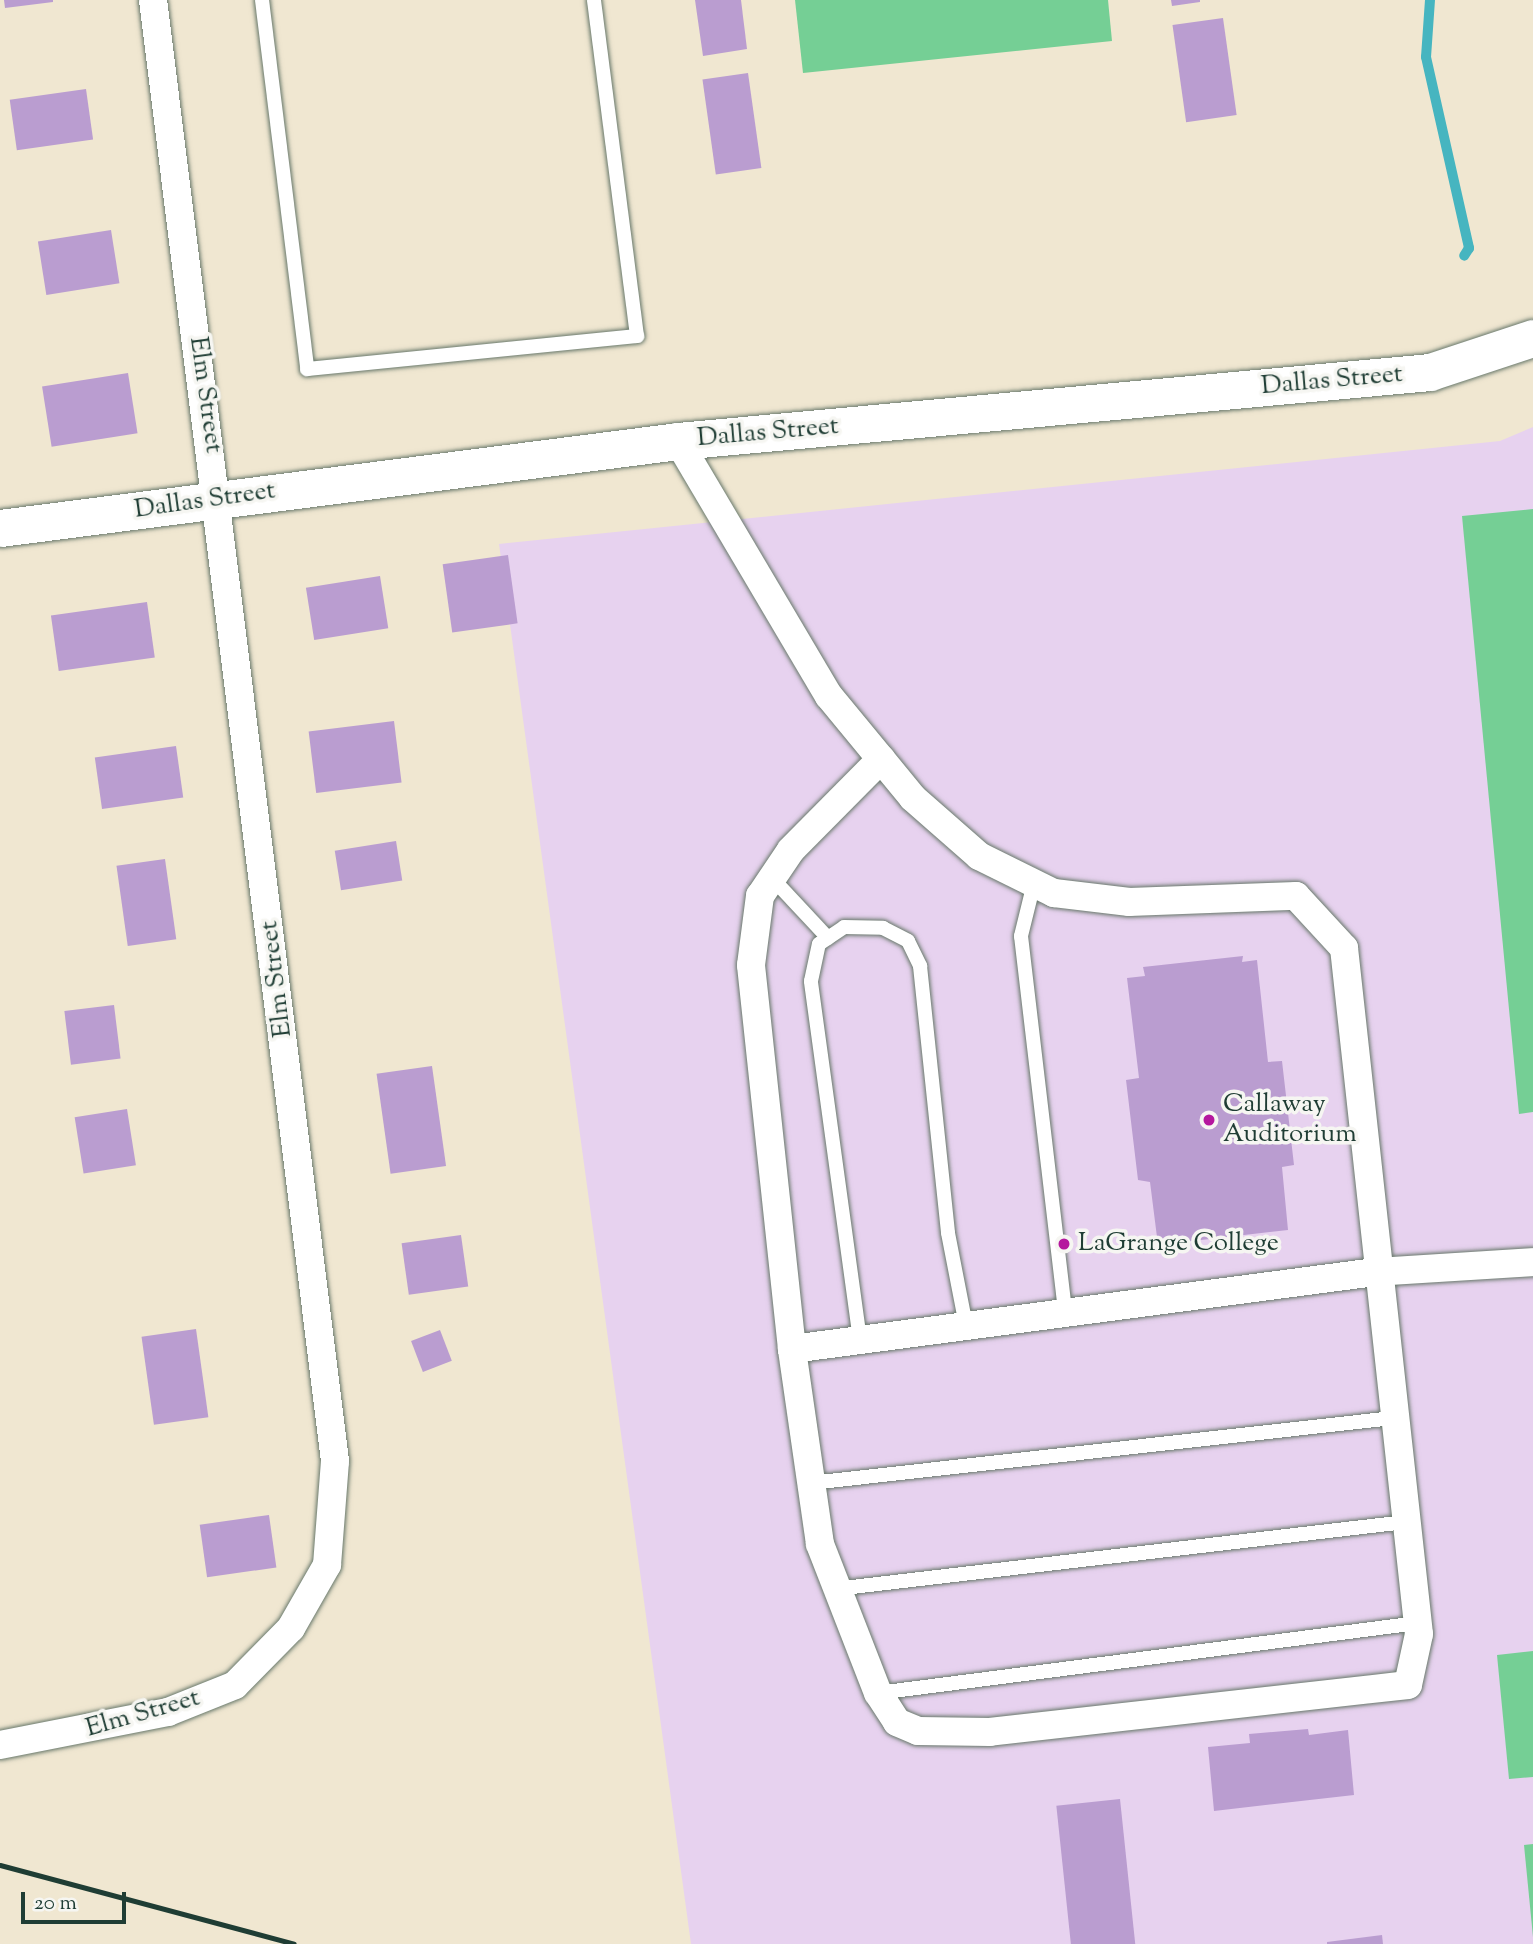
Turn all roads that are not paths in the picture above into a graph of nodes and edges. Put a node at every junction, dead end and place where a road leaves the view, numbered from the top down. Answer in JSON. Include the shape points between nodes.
{"nodes":[{"id":1,"x":153,"y":0,"type":"edge"},
{"id":2,"x":262,"y":0,"type":"edge"},
{"id":3,"x":594,"y":0,"type":"edge"},
{"id":4,"x":1533,"y":338,"type":"edge"},
{"id":5,"x":678,"y":442,"type":"junction"},
{"id":6,"x":218,"y":498,"type":"junction"},
{"id":7,"x":0,"y":528,"type":"edge"},
{"id":8,"x":881,"y":759,"type":"junction"},
{"id":9,"x":772,"y":878,"type":"junction"},
{"id":10,"x":1034,"y":883,"type":"junction"},
{"id":11,"x":828,"y":938,"type":"junction"},
{"id":12,"x":1533,"y":1262,"type":"edge"},
{"id":13,"x":1375,"y":1272,"type":"junction"},
{"id":14,"x":1065,"y":1313,"type":"junction"},
{"id":15,"x":965,"y":1326,"type":"junction"},
{"id":16,"x":860,"y":1340,"type":"junction"},
{"id":17,"x":792,"y":1349,"type":"junction"},
{"id":18,"x":1393,"y":1418,"type":"junction"},
{"id":19,"x":811,"y":1483,"type":"junction"},
{"id":20,"x":1405,"y":1522,"type":"junction"},
{"id":21,"x":835,"y":1589,"type":"junction"},
{"id":22,"x":1418,"y":1623,"type":"junction"},
{"id":23,"x":878,"y":1693,"type":"junction"},
{"id":24,"x":0,"y":1745,"type":"edge"}],
"edges":[{"from":1,"to":6,"type":"street","name":"Elm Street"},
{"from":2,"to":3,"type":"lane","via":[[307,369],[637,336]]},
{"from":4,"to":5,"type":"street","name":"Dallas Street","via":[[1430,372]]},
{"from":5,"to":6,"type":"street","name":"Dallas Street"},
{"from":5,"to":8,"type":"street","via":[[829,696]]},
{"from":6,"to":7,"type":"street","name":"Dallas Street"},
{"from":6,"to":24,"type":"street","name":"Elm Street","via":[[335,1461],[327,1565],[291,1628],[235,1685],[168,1713]]},
{"from":8,"to":9,"type":"street","via":[[791,850]]},
{"from":8,"to":10,"type":"street","via":[[913,798],[979,856]]},
{"from":9,"to":11,"type":"lane"},
{"from":9,"to":17,"type":"street","via":[[760,896],[751,965]]},
{"from":10,"to":13,"type":"street","via":[[1054,893],[1129,902],[1296,896],[1336,940],[1343,948]]},
{"from":10,"to":14,"type":"lane","via":[[1021,936]]},
{"from":11,"to":15,"type":"lane","via":[[844,927],[883,928],[908,942],[920,966],[948,1233]]},
{"from":11,"to":16,"type":"lane","via":[[819,944],[811,981]]},
{"from":12,"to":13,"type":"street"},
{"from":13,"to":14,"type":"street"},
{"from":13,"to":18,"type":"street"},
{"from":14,"to":15,"type":"street"},
{"from":15,"to":16,"type":"street"},
{"from":16,"to":17,"type":"street"},
{"from":17,"to":19,"type":"street"},
{"from":18,"to":19,"type":"lane"},
{"from":18,"to":20,"type":"street"},
{"from":19,"to":21,"type":"street","via":[[820,1544]]},
{"from":20,"to":21,"type":"lane"},
{"from":20,"to":22,"type":"street"},
{"from":21,"to":23,"type":"street"},
{"from":22,"to":23,"type":"lane"},
{"from":22,"to":23,"type":"street","via":[[1416,1670],[1408,1685],[1379,1692],[990,1732],[918,1731],[897,1722]]}]}
